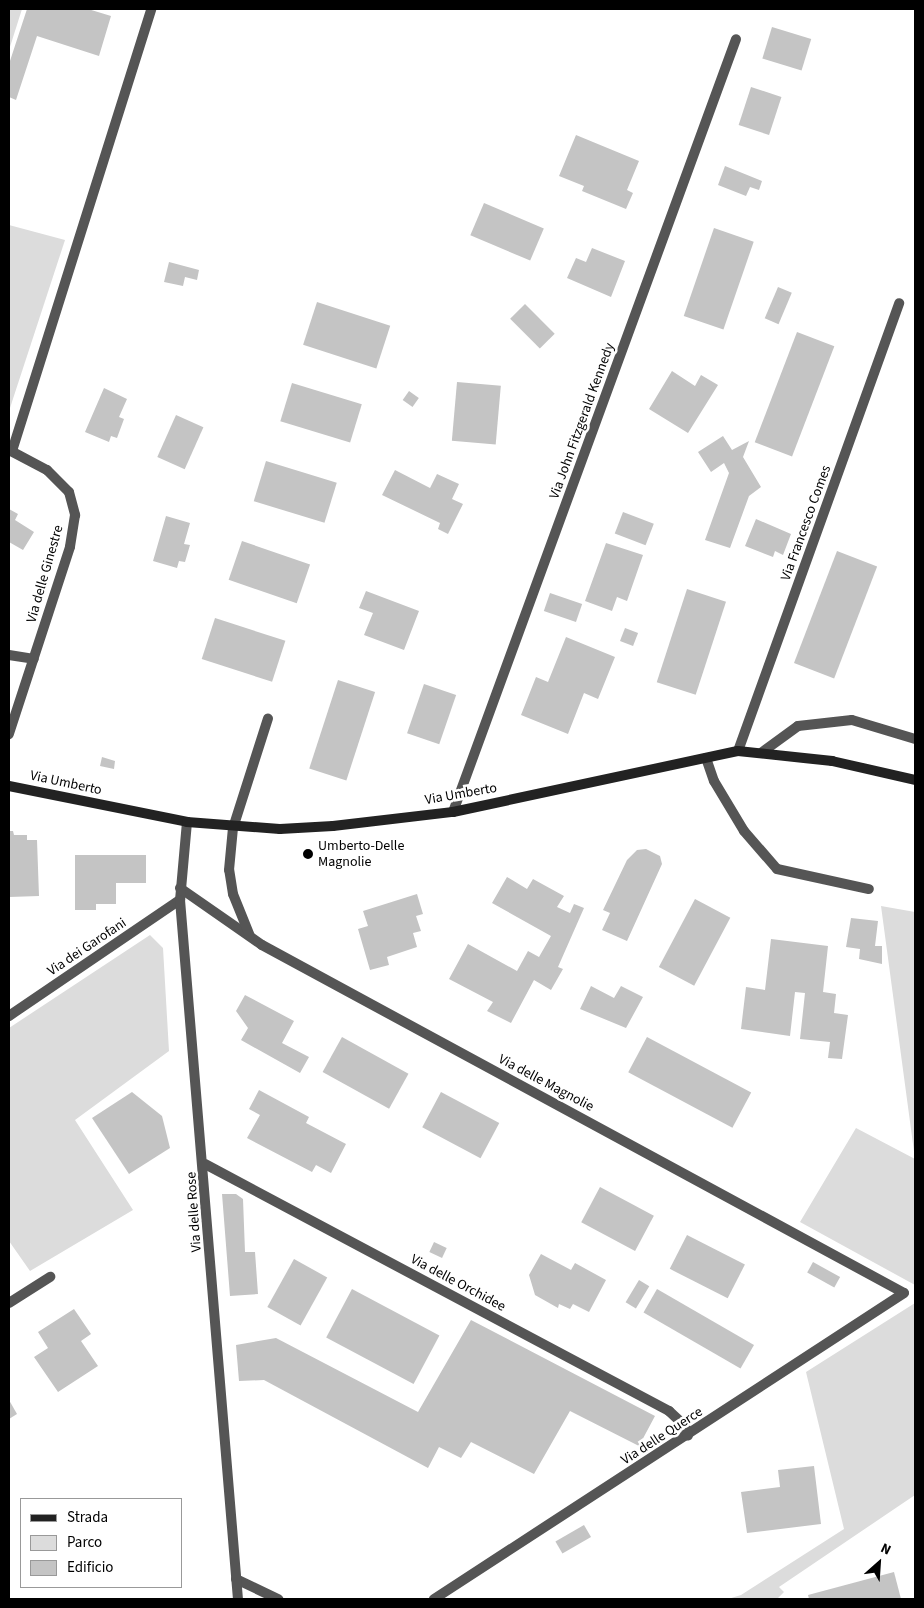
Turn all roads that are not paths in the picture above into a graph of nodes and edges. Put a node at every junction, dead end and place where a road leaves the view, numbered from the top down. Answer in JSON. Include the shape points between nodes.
{"nodes":[{"id":1,"x":151,"y":9,"type":"edge"},
{"id":2,"x":736,"y":39,"type":"dead end"},
{"id":3,"x":899,"y":303,"type":"dead end"},
{"id":4,"x":11,"y":450,"type":"edge"},
{"id":5,"x":9,"y":655,"type":"edge"},
{"id":6,"x":34,"y":659,"type":"junction"},
{"id":7,"x":268,"y":718,"type":"dead end"},
{"id":8,"x":9,"y":734,"type":"edge"},
{"id":9,"x":915,"y":740,"type":"edge"},
{"id":10,"x":738,"y":751,"type":"junction"},
{"id":11,"x":761,"y":753,"type":"junction"},
{"id":12,"x":706,"y":758,"type":"junction"},
{"id":13,"x":915,"y":780,"type":"edge"},
{"id":14,"x":9,"y":786,"type":"edge"},
{"id":15,"x":454,"y":812,"type":"junction"},
{"id":16,"x":187,"y":822,"type":"junction"},
{"id":17,"x":233,"y":828,"type":"junction"},
{"id":18,"x":180,"y":888,"type":"junction"},
{"id":19,"x":869,"y":889,"type":"dead end"},
{"id":20,"x":180,"y":900,"type":"junction"},
{"id":21,"x":250,"y":936,"type":"junction"},
{"id":22,"x":9,"y":1016,"type":"edge"},
{"id":23,"x":204,"y":1164,"type":"junction"},
{"id":24,"x":50,"y":1277,"type":"dead end"},
{"id":25,"x":904,"y":1293,"type":"joint"},
{"id":26,"x":9,"y":1303,"type":"edge"},
{"id":27,"x":688,"y":1436,"type":"junction"},
{"id":28,"x":236,"y":1579,"type":"junction"},
{"id":29,"x":238,"y":1599,"type":"edge"},
{"id":30,"x":278,"y":1599,"type":"edge"},
{"id":31,"x":434,"y":1599,"type":"edge"}],
"edges":[{"from":1,"to":4,"type":"street"},
{"from":2,"to":15,"type":"street","name":"Via John Fitzgerald Kennedy"},
{"from":3,"to":10,"type":"street","name":"Via Francesco Comes"},
{"from":4,"to":6,"type":"street","name":"Via delle Ginestre","via":[[46,470],[69,492],[75,515],[70,548]]},
{"from":5,"to":6,"type":"street"},
{"from":6,"to":8,"type":"street","name":"Via delle Ginestre"},
{"from":7,"to":17,"type":"street"},
{"from":9,"to":11,"type":"street","via":[[852,720],[798,726]]},
{"from":10,"to":11,"type":"main road","name":"Via Umberto"},
{"from":10,"to":12,"type":"main road","name":"Via Umberto"},
{"from":11,"to":13,"type":"main road","name":"Via Umberto","via":[[832,761]]},
{"from":12,"to":15,"type":"main road","name":"Via Umberto"},
{"from":12,"to":19,"type":"street","via":[[714,781],[744,831],[777,869]]},
{"from":14,"to":16,"type":"main road","name":"Via Umberto"},
{"from":15,"to":17,"type":"main road","name":"Via Umberto","via":[[333,826]]},
{"from":16,"to":17,"type":"main road","name":"Via Umberto"},
{"from":16,"to":18,"type":"street","name":"Via delle Rose"},
{"from":17,"to":21,"type":"street","via":[[228,870],[233,894]]},
{"from":18,"to":20,"type":"street","name":"Via delle Rose"},
{"from":18,"to":21,"type":"street","name":"Via delle Magnolie"},
{"from":20,"to":22,"type":"street","name":"Via dei Garofani"},
{"from":20,"to":23,"type":"street","name":"Via delle Rose"},
{"from":21,"to":25,"type":"street","name":"Via delle Magnolie"},
{"from":23,"to":27,"type":"street","name":"Via delle Orchidee","via":[[669,1411],[685,1426]]},
{"from":23,"to":28,"type":"street","name":"Via delle Rose"},
{"from":24,"to":26,"type":"street"},
{"from":25,"to":27,"type":"street","name":"Via delle Querce"},
{"from":27,"to":31,"type":"street","name":"Via delle Querce"},
{"from":28,"to":29,"type":"street","name":"Via delle Rose"},
{"from":28,"to":30,"type":"street"}]}
